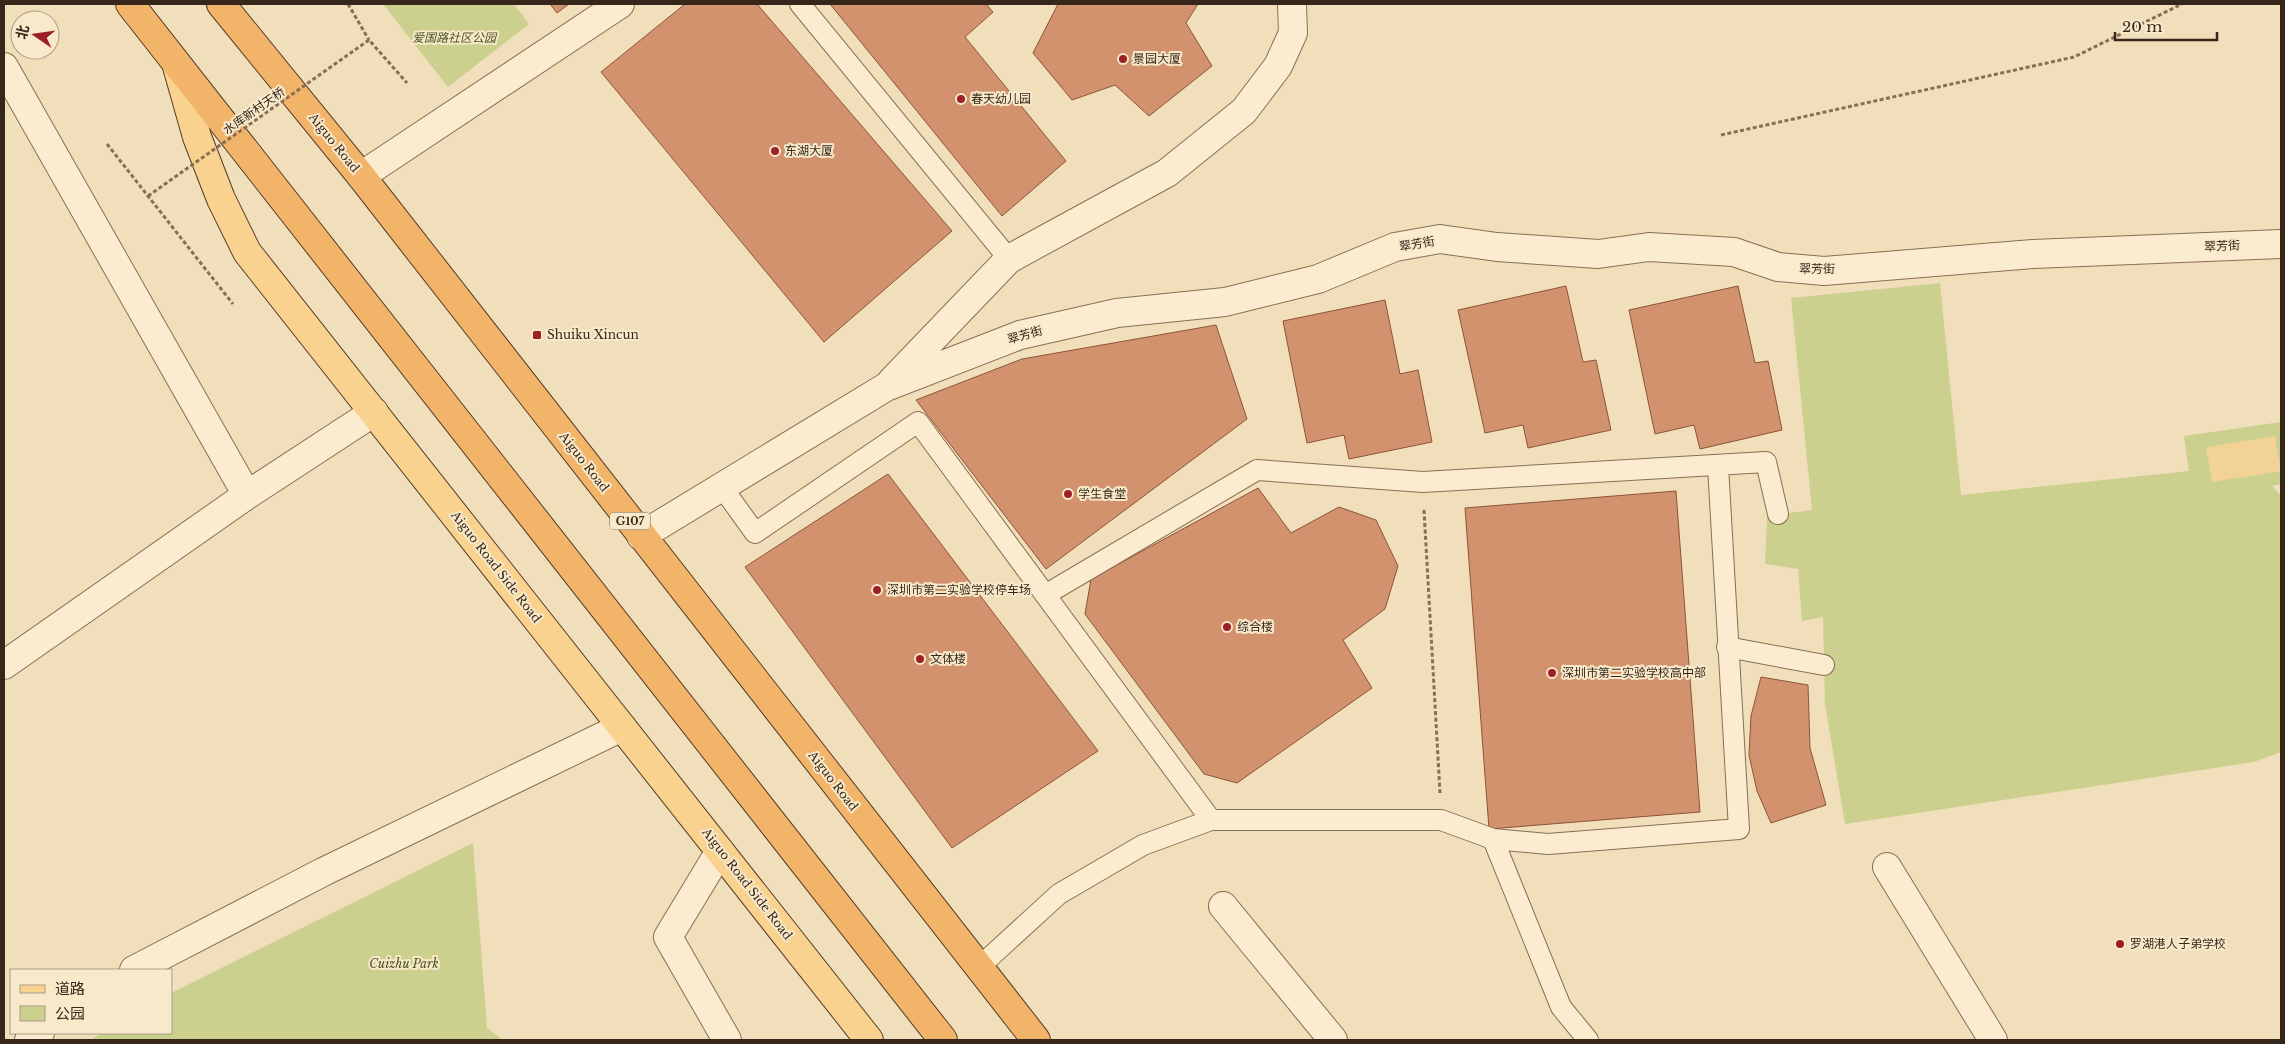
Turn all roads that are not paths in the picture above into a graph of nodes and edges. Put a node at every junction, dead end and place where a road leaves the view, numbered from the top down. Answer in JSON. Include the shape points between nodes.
{"nodes":[{"id":1,"x":130,"y":4,"type":"edge"},
{"id":2,"x":221,"y":4,"type":"edge"},
{"id":3,"x":620,"y":4,"type":"edge"},
{"id":4,"x":800,"y":4,"type":"edge"},
{"id":5,"x":1292,"y":4,"type":"edge"},
{"id":6,"x":176,"y":63,"type":"junction"},
{"id":7,"x":4,"y":67,"type":"edge"},
{"id":8,"x":361,"y":176,"type":"junction"},
{"id":9,"x":2281,"y":244,"type":"edge"},
{"id":10,"x":1009,"y":259,"type":"junction"},
{"id":11,"x":886,"y":387,"type":"junction"},
{"id":12,"x":374,"y":412,"type":"junction"},
{"id":13,"x":1718,"y":466,"type":"junction"},
{"id":14,"x":722,"y":487,"type":"junction"},
{"id":15,"x":247,"y":495,"type":"junction"},
{"id":16,"x":1778,"y":514,"type":"dead end"},
{"id":17,"x":641,"y":536,"type":"junction"},
{"id":18,"x":1045,"y":595,"type":"junction"},
{"id":19,"x":1727,"y":647,"type":"junction"},
{"id":20,"x":4,"y":665,"type":"edge"},
{"id":21,"x":1824,"y":665,"type":"dead end"},
{"id":22,"x":622,"y":727,"type":"junction"},
{"id":23,"x":1211,"y":820,"type":"junction"},
{"id":24,"x":1493,"y":839,"type":"junction"},
{"id":25,"x":720,"y":851,"type":"junction"},
{"id":26,"x":1887,"y":867,"type":"dead end"},
{"id":27,"x":1223,"y":906,"type":"dead end"},
{"id":28,"x":978,"y":968,"type":"junction"},
{"id":29,"x":136,"y":969,"type":"edge"},
{"id":30,"x":727,"y":1040,"type":"edge"},
{"id":31,"x":869,"y":1040,"type":"edge"},
{"id":32,"x":943,"y":1040,"type":"edge"},
{"id":33,"x":1036,"y":1040,"type":"edge"},
{"id":34,"x":1333,"y":1040,"type":"edge"},
{"id":35,"x":1588,"y":1040,"type":"edge"},
{"id":36,"x":1993,"y":1040,"type":"edge"}],
"edges":[{"from":1,"to":6,"type":"highway"},
{"from":2,"to":8,"type":"highway","name":"Aiguo Road","number":"G107"},
{"from":3,"to":8,"type":"street"},
{"from":4,"to":10,"type":"lane"},
{"from":5,"to":10,"type":"street","via":[[1293,33],[1286,49],[1278,66],[1244,111],[1167,173]]},
{"from":6,"to":12,"type":"main road","name":"Aiguo Road Side Road","via":[[197,137],[221,199],[248,252]]},
{"from":6,"to":32,"type":"highway"},
{"from":7,"to":15,"type":"street"},
{"from":8,"to":17,"type":"highway","name":"Aiguo Road","number":"G107"},
{"from":9,"to":11,"type":"street","name":"翠芳街","via":[[2033,254],[1824,271],[1778,267],[1734,252],[1649,247],[1598,254],[1440,239],[1395,247],[1318,279],[1225,302],[1117,312],[1020,335]]},
{"from":10,"to":11,"type":"street"},
{"from":11,"to":14,"type":"street","name":"翠芳街"},
{"from":12,"to":15,"type":"street"},
{"from":12,"to":22,"type":"main road","name":"Aiguo Road Side Road"},
{"from":13,"to":16,"type":"lane","via":[[1766,462]]},
{"from":13,"to":18,"type":"lane","via":[[1423,482],[1256,470]]},
{"from":13,"to":19,"type":"lane"},
{"from":14,"to":17,"type":"street","name":"翠芳街"},
{"from":14,"to":18,"type":"lane","via":[[755,533],[918,422]]},
{"from":15,"to":20,"type":"street"},
{"from":17,"to":28,"type":"highway","name":"Aiguo Road","number":"G107"},
{"from":18,"to":23,"type":"lane"},
{"from":19,"to":21,"type":"lane"},
{"from":19,"to":24,"type":"lane","via":[[1739,829],[1548,844]]},
{"from":22,"to":25,"type":"main road","name":"Aiguo Road Side Road"},
{"from":22,"to":29,"type":"street","via":[[323,872]]},
{"from":23,"to":24,"type":"lane","via":[[1441,820]]},
{"from":23,"to":28,"type":"lane","via":[[1143,845],[1059,894]]},
{"from":24,"to":35,"type":"lane","via":[[1561,1007]]},
{"from":25,"to":30,"type":"street","via":[[668,937]]},
{"from":25,"to":31,"type":"main road","name":"Aiguo Road Side Road"},
{"from":26,"to":36,"type":"street"},
{"from":27,"to":34,"type":"street"},
{"from":28,"to":33,"type":"highway","name":"Aiguo Road","number":"G107"}]}
